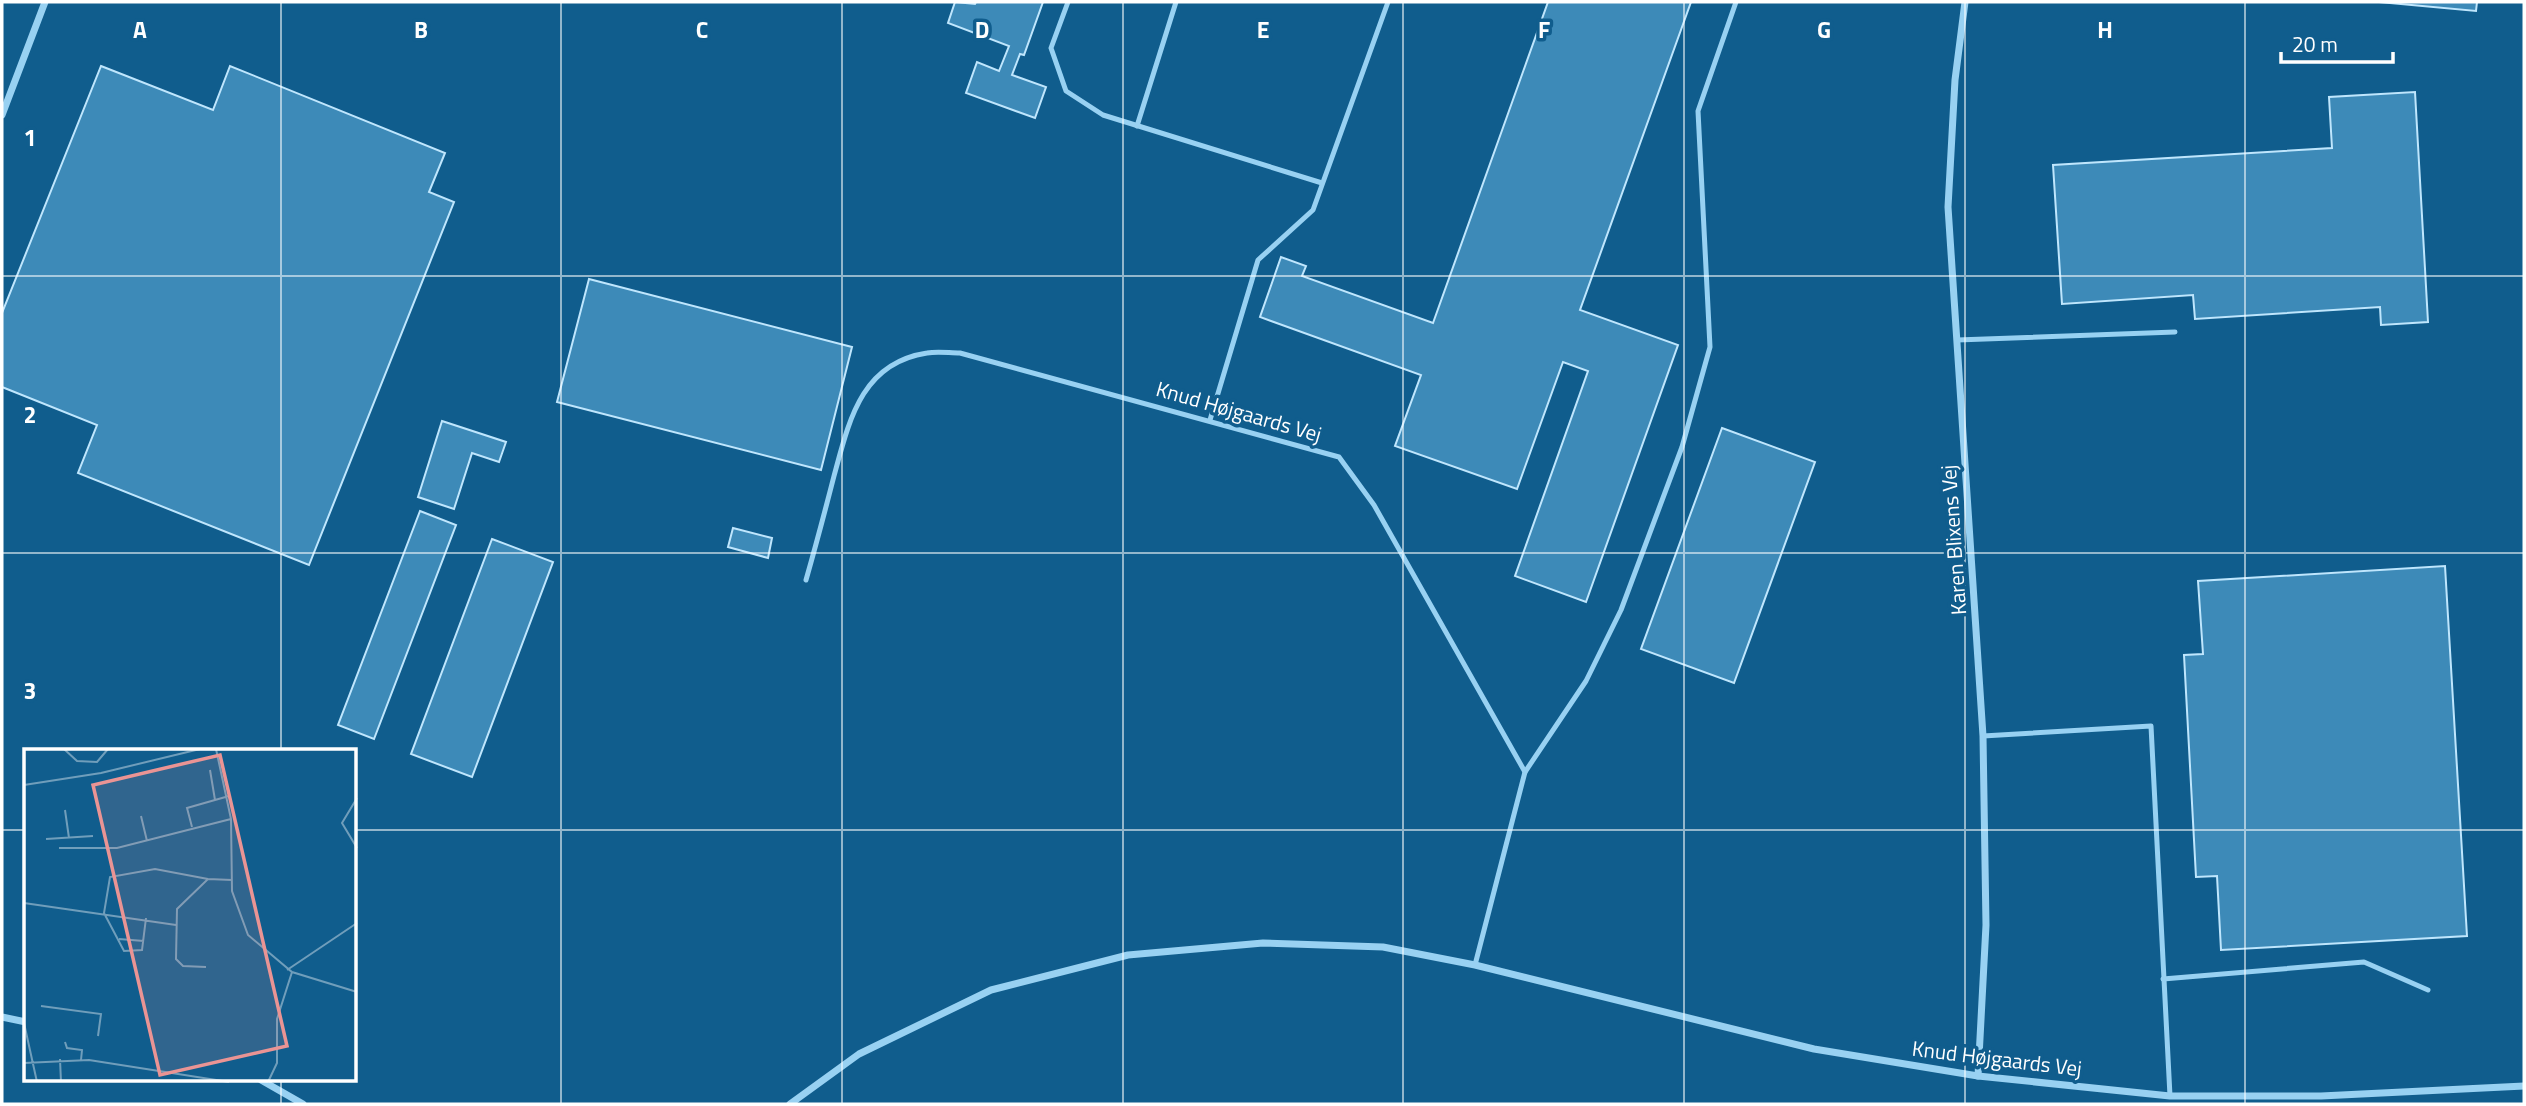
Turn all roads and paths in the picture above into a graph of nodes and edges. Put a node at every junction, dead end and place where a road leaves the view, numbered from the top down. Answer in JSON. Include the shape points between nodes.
{"nodes":[{"id":1,"x":45,"y":2,"type":"edge"},
{"id":2,"x":1068,"y":2,"type":"edge"},
{"id":3,"x":1176,"y":2,"type":"edge"},
{"id":4,"x":1388,"y":2,"type":"edge"},
{"id":5,"x":1736,"y":2,"type":"edge"},
{"id":6,"x":1965,"y":2,"type":"edge"},
{"id":7,"x":2,"y":115,"type":"edge"},
{"id":8,"x":1137,"y":126,"type":"junction"},
{"id":9,"x":1322,"y":183,"type":"junction"},
{"id":10,"x":2175,"y":332,"type":"dead end"},
{"id":11,"x":1957,"y":340,"type":"junction"},
{"id":12,"x":1210,"y":420,"type":"junction"},
{"id":13,"x":806,"y":580,"type":"dead end"},
{"id":14,"x":1983,"y":736,"type":"junction"},
{"id":15,"x":1525,"y":772,"type":"junction"},
{"id":16,"x":1475,"y":965,"type":"junction"},
{"id":17,"x":2163,"y":979,"type":"junction"},
{"id":18,"x":2428,"y":990,"type":"dead end"},
{"id":19,"x":2,"y":1017,"type":"edge"},
{"id":20,"x":24,"y":1021,"type":"edge"},
{"id":21,"x":1979,"y":1076,"type":"junction"},
{"id":22,"x":264,"y":1082,"type":"edge"},
{"id":23,"x":2524,"y":1086,"type":"edge"},
{"id":24,"x":2170,"y":1096,"type":"junction"},
{"id":25,"x":303,"y":1104,"type":"edge"},
{"id":26,"x":790,"y":1104,"type":"edge"}],
"edges":[{"from":1,"to":7,"type":"street"},
{"from":2,"to":8,"type":"lane","via":[[1051,48],[1066,91],[1103,115]]},
{"from":3,"to":8,"type":"lane"},
{"from":4,"to":9,"type":"lane"},
{"from":5,"to":15,"type":"lane","via":[[1698,111],[1710,347],[1682,447],[1621,610],[1586,681]]},
{"from":6,"to":11,"type":"street","name":"Karen Blixens Vej","via":[[1955,80],[1948,207]]},
{"from":8,"to":9,"type":"lane"},
{"from":9,"to":12,"type":"lane","via":[[1313,210],[1258,260]]},
{"from":10,"to":11,"type":"lane"},
{"from":11,"to":14,"type":"street","name":"Karen Blixens Vej"},
{"from":12,"to":13,"type":"lane","name":"Knud Højgaards Vej","via":[[960,353],[928,352],[903,360],[879,374],[861,395],[849,420]]},
{"from":12,"to":15,"type":"lane","name":"Knud Højgaards Vej","via":[[1339,457],[1374,505]]},
{"from":14,"to":17,"type":"lane","via":[[2151,726]]},
{"from":14,"to":21,"type":"street","name":"Karen Blixens Vej","via":[[1986,925]]},
{"from":15,"to":16,"type":"lane"},
{"from":16,"to":21,"type":"street","name":"Knud Højgaards Vej","via":[[1814,1049]]},
{"from":16,"to":26,"type":"street","name":"Knud Højgaards Vej","via":[[1383,947],[1263,943],[1128,954],[991,990],[859,1054]]},
{"from":17,"to":18,"type":"lane","via":[[2364,962]]},
{"from":17,"to":24,"type":"lane"},
{"from":19,"to":20,"type":"street"},
{"from":21,"to":24,"type":"street","name":"Knud Højgaards Vej"},
{"from":22,"to":25,"type":"street"},
{"from":23,"to":24,"type":"street","name":"Knud Højgaards Vej","via":[[2321,1096]]}]}
